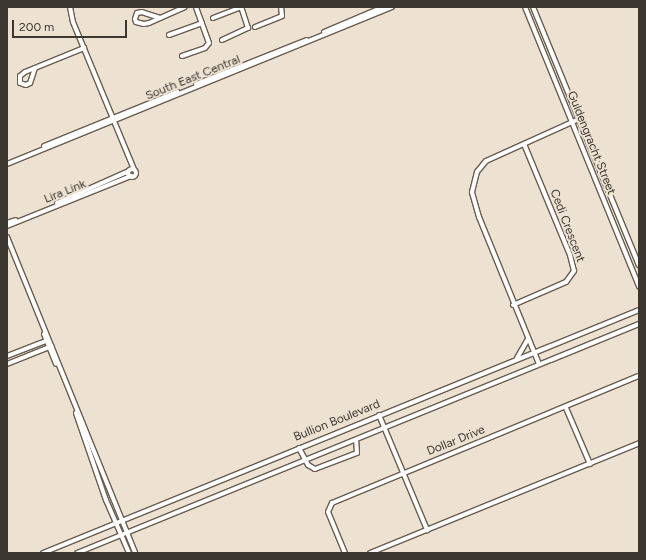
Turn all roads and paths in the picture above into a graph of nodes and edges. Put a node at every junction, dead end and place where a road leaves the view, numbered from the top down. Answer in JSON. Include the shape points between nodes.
{"nodes":[{"id":1,"x":70,"y":7,"type":"edge"},
{"id":2,"x":185,"y":7,"type":"edge"},
{"id":3,"x":196,"y":7,"type":"edge"},
{"id":4,"x":241,"y":7,"type":"edge"},
{"id":5,"x":281,"y":7,"type":"edge"},
{"id":6,"x":392,"y":7,"type":"edge"},
{"id":7,"x":525,"y":7,"type":"edge"},
{"id":8,"x":533,"y":7,"type":"edge"},
{"id":9,"x":385,"y":8,"type":"edge"},
{"id":10,"x":160,"y":18,"type":"junction"},
{"id":11,"x":213,"y":18,"type":"dead end"},
{"id":12,"x":202,"y":23,"type":"junction"},
{"id":13,"x":255,"y":27,"type":"dead end"},
{"id":14,"x":169,"y":35,"type":"dead end"},
{"id":15,"x":222,"y":40,"type":"dead end"},
{"id":16,"x":84,"y":48,"type":"junction"},
{"id":17,"x":182,"y":56,"type":"dead end"},
{"id":18,"x":35,"y":68,"type":"junction"},
{"id":19,"x":112,"y":119,"type":"junction"},
{"id":20,"x":579,"y":119,"type":"junction"},
{"id":21,"x":571,"y":121,"type":"junction"},
{"id":22,"x":524,"y":144,"type":"junction"},
{"id":23,"x":7,"y":162,"type":"edge"},
{"id":24,"x":131,"y":170,"type":"junction"},
{"id":25,"x":131,"y":176,"type":"junction"},
{"id":26,"x":7,"y":223,"type":"edge"},
{"id":27,"x":7,"y":226,"type":"edge"},
{"id":28,"x":7,"y":237,"type":"edge"},
{"id":29,"x":7,"y":244,"type":"edge"},
{"id":30,"x":639,"y":265,"type":"edge"},
{"id":31,"x":639,"y":287,"type":"edge"},
{"id":32,"x":513,"y":304,"type":"junction"},
{"id":33,"x":639,"y":310,"type":"edge"},
{"id":34,"x":639,"y":324,"type":"edge"},
{"id":35,"x":528,"y":339,"type":"junction"},
{"id":36,"x":48,"y":340,"type":"junction"},
{"id":37,"x":50,"y":346,"type":"junction"},
{"id":38,"x":534,"y":352,"type":"junction"},
{"id":39,"x":7,"y":356,"type":"edge"},
{"id":40,"x":515,"y":360,"type":"junction"},
{"id":41,"x":7,"y":364,"type":"edge"},
{"id":42,"x":539,"y":364,"type":"junction"},
{"id":43,"x":639,"y":376,"type":"edge"},
{"id":44,"x":566,"y":408,"type":"junction"},
{"id":45,"x":380,"y":415,"type":"junction"},
{"id":46,"x":385,"y":428,"type":"junction"},
{"id":47,"x":356,"y":440,"type":"junction"},
{"id":48,"x":639,"y":443,"type":"edge"},
{"id":49,"x":299,"y":448,"type":"junction"},
{"id":50,"x":305,"y":460,"type":"junction"},
{"id":51,"x":590,"y":464,"type":"junction"},
{"id":52,"x":404,"y":473,"type":"junction"},
{"id":53,"x":121,"y":521,"type":"junction"},
{"id":54,"x":116,"y":523,"type":"junction"},
{"id":55,"x":427,"y":530,"type":"junction"},
{"id":56,"x":126,"y":533,"type":"junction"},
{"id":57,"x":121,"y":535,"type":"junction"},
{"id":58,"x":43,"y":553,"type":"edge"},
{"id":59,"x":77,"y":553,"type":"edge"},
{"id":60,"x":129,"y":553,"type":"edge"},
{"id":61,"x":135,"y":553,"type":"edge"},
{"id":62,"x":345,"y":553,"type":"edge"},
{"id":63,"x":370,"y":553,"type":"edge"}],
"edges":[{"from":1,"to":16,"type":"street","via":[[73,22]]},
{"from":2,"to":10,"type":"street"},
{"from":3,"to":12,"type":"street"},
{"from":4,"to":11,"type":"street"},
{"from":4,"to":15,"type":"street","via":[[248,28]]},
{"from":5,"to":13,"type":"street","via":[[282,16]]},
{"from":6,"to":9,"type":"street","name":"South East Central"},
{"from":7,"to":21,"type":"street","name":"Guldengracht Street"},
{"from":8,"to":20,"type":"street","name":"Guldengracht Street"},
{"from":9,"to":19,"type":"street","name":"South East Central"},
{"from":10,"to":10,"type":"street","via":[[144,24],[136,22],[135,19],[137,13],[142,12]]},
{"from":12,"to":14,"type":"street"},
{"from":12,"to":17,"type":"street","via":[[210,43]]},
{"from":16,"to":18,"type":"street"},
{"from":16,"to":19,"type":"street"},
{"from":18,"to":18,"type":"street","via":[[21,75],[20,83],[26,86],[30,83]]},
{"from":19,"to":23,"type":"street","name":"South East Central"},
{"from":19,"to":24,"type":"street"},
{"from":20,"to":21,"type":"street"},
{"from":20,"to":30,"type":"street","name":"Guldengracht Street"},
{"from":21,"to":22,"type":"street"},
{"from":21,"to":31,"type":"street","name":"Guldengracht Street"},
{"from":22,"to":32,"type":"street","via":[[486,161],[478,172],[472,192],[474,206]]},
{"from":22,"to":32,"type":"street","name":"Cedi Crescent","via":[[570,255],[574,271],[566,282]]},
{"from":24,"to":25,"type":"street"},
{"from":24,"to":25,"type":"street","via":[[136,174]]},
{"from":24,"to":26,"type":"street","name":"Lira Link"},
{"from":25,"to":27,"type":"street","name":"Lira Link"},
{"from":28,"to":36,"type":"street"},
{"from":29,"to":36,"type":"street"},
{"from":32,"to":35,"type":"street"},
{"from":33,"to":38,"type":"street","name":"Bullion Boulevard"},
{"from":34,"to":42,"type":"street","name":"Bullion Boulevard"},
{"from":35,"to":38,"type":"street"},
{"from":35,"to":40,"type":"street","via":[[525,349]]},
{"from":36,"to":37,"type":"street"},
{"from":36,"to":39,"type":"street"},
{"from":37,"to":41,"type":"street"},
{"from":37,"to":53,"type":"street"},
{"from":37,"to":54,"type":"street"},
{"from":38,"to":40,"type":"street","name":"Bullion Boulevard"},
{"from":38,"to":42,"type":"street"},
{"from":40,"to":45,"type":"street","name":"Bullion Boulevard"},
{"from":42,"to":46,"type":"street","name":"Bullion Boulevard"},
{"from":43,"to":44,"type":"street","name":"Dollar Drive"},
{"from":44,"to":51,"type":"street"},
{"from":44,"to":52,"type":"street","name":"Dollar Drive"},
{"from":45,"to":46,"type":"street"},
{"from":45,"to":49,"type":"street","name":"Bullion Boulevard"},
{"from":46,"to":47,"type":"street","name":"Bullion Boulevard"},
{"from":46,"to":52,"type":"street"},
{"from":47,"to":50,"type":"street","name":"Bullion Boulevard"},
{"from":47,"to":50,"type":"street","via":[[358,452],[350,456],[315,469]]},
{"from":48,"to":51,"type":"street"},
{"from":49,"to":50,"type":"street"},
{"from":49,"to":53,"type":"street","name":"Bullion Boulevard"},
{"from":50,"to":56,"type":"street","name":"Bullion Boulevard"},
{"from":51,"to":55,"type":"street"},
{"from":52,"to":55,"type":"street"},
{"from":52,"to":62,"type":"street","name":"Dollar Drive","via":[[329,505],[328,512]]},
{"from":53,"to":54,"type":"street","name":"Bullion Boulevard"},
{"from":53,"to":56,"type":"street"},
{"from":54,"to":57,"type":"street"},
{"from":54,"to":58,"type":"street","name":"Bullion Boulevard"},
{"from":55,"to":63,"type":"street"},
{"from":56,"to":57,"type":"street","name":"Bullion Boulevard"},
{"from":56,"to":61,"type":"street"},
{"from":57,"to":59,"type":"street","name":"Bullion Boulevard"},
{"from":57,"to":60,"type":"street"}]}
